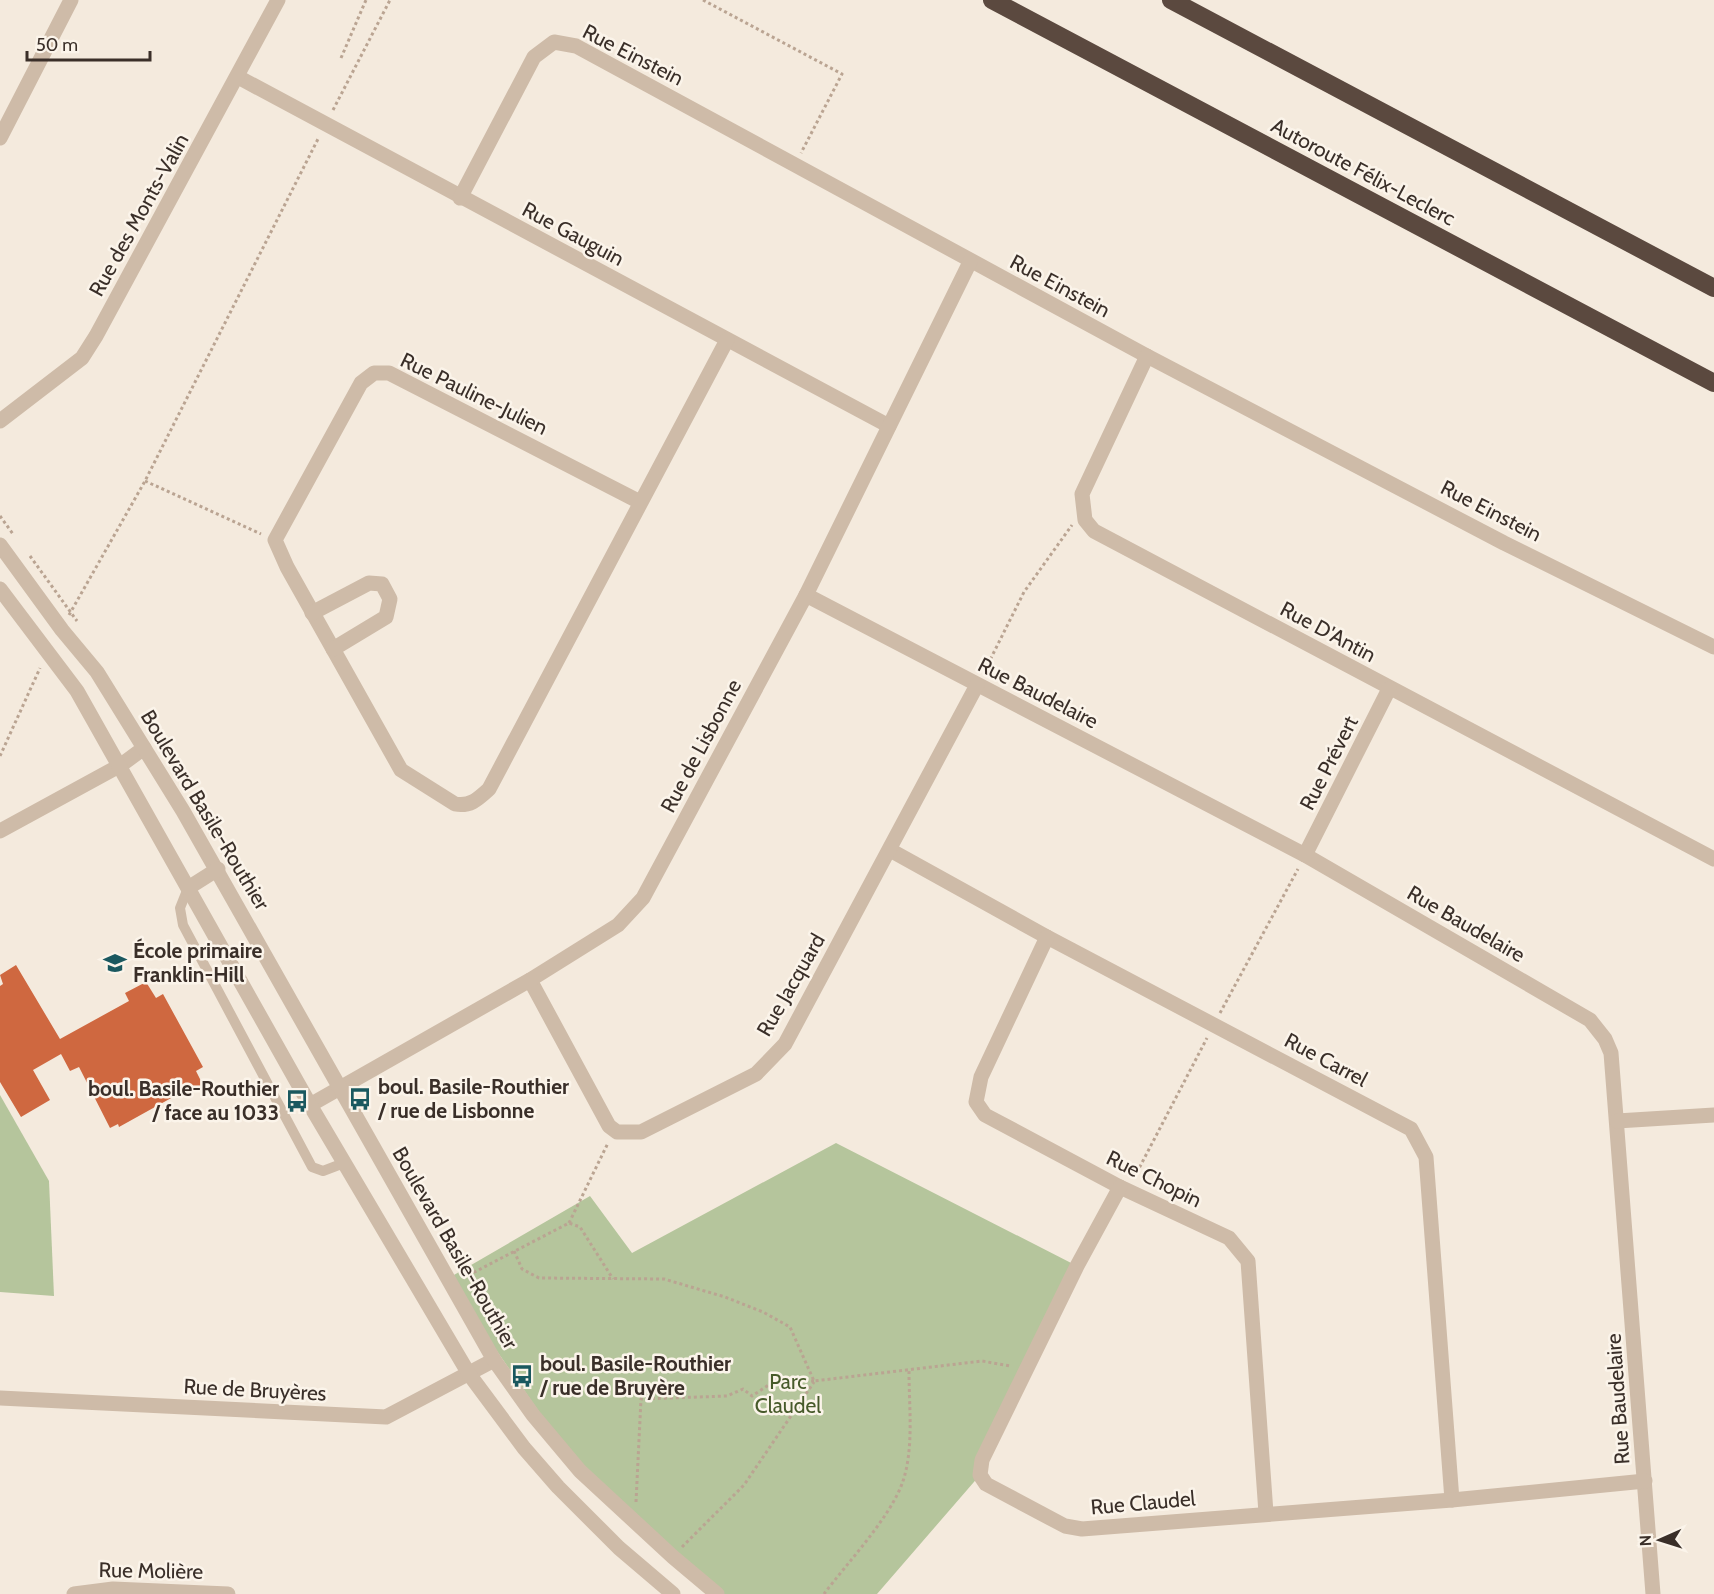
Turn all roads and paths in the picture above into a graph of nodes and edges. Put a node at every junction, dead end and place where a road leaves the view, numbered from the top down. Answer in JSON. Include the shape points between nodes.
{"nodes":[{"id":1,"x":71,"y":0,"type":"edge"},
{"id":2,"x":278,"y":0,"type":"edge"},
{"id":3,"x":366,"y":0,"type":"edge"},
{"id":4,"x":390,"y":0,"type":"edge"},
{"id":5,"x":703,"y":0,"type":"edge"},
{"id":6,"x":992,"y":0,"type":"edge"},
{"id":7,"x":1171,"y":0,"type":"edge"},
{"id":8,"x":341,"y":58,"type":"dead end"},
{"id":9,"x":238,"y":77,"type":"junction"},
{"id":10,"x":325,"y":126,"type":"junction"},
{"id":11,"x":0,"y":138,"type":"edge"},
{"id":12,"x":794,"y":166,"type":"junction"},
{"id":13,"x":460,"y":198,"type":"junction"},
{"id":14,"x":970,"y":262,"type":"junction"},
{"id":15,"x":1714,"y":288,"type":"edge"},
{"id":16,"x":727,"y":340,"type":"junction"},
{"id":17,"x":1147,"y":356,"type":"junction"},
{"id":18,"x":1714,"y":383,"type":"edge"},
{"id":19,"x":0,"y":421,"type":"edge"},
{"id":20,"x":889,"y":426,"type":"junction"},
{"id":21,"x":145,"y":482,"type":"junction"},
{"id":22,"x":640,"y":502,"type":"junction"},
{"id":23,"x":1083,"y":513,"type":"junction"},
{"id":24,"x":274,"y":540,"type":"junction"},
{"id":25,"x":0,"y":545,"type":"edge"},
{"id":26,"x":0,"y":589,"type":"edge"},
{"id":27,"x":806,"y":595,"type":"junction"},
{"id":28,"x":312,"y":613,"type":"junction"},
{"id":29,"x":62,"y":630,"type":"junction"},
{"id":30,"x":1714,"y":647,"type":"edge"},
{"id":31,"x":333,"y":649,"type":"junction"},
{"id":32,"x":47,"y":651,"type":"junction"},
{"id":33,"x":977,"y":685,"type":"junction"},
{"id":34,"x":1389,"y":689,"type":"junction"},
{"id":35,"x":144,"y":748,"type":"junction"},
{"id":36,"x":0,"y":756,"type":"edge"},
{"id":37,"x":122,"y":765,"type":"junction"},
{"id":38,"x":0,"y":831,"type":"edge"},
{"id":39,"x":890,"y":850,"type":"junction"},
{"id":40,"x":1305,"y":855,"type":"junction"},
{"id":41,"x":1714,"y":859,"type":"edge"},
{"id":42,"x":218,"y":869,"type":"junction"},
{"id":43,"x":188,"y":888,"type":"junction"},
{"id":44,"x":1047,"y":937,"type":"junction"},
{"id":45,"x":530,"y":980,"type":"junction"},
{"id":46,"x":338,"y":1087,"type":"junction"},
{"id":47,"x":310,"y":1105,"type":"junction"},
{"id":48,"x":1714,"y":1115,"type":"edge"},
{"id":49,"x":1617,"y":1121,"type":"junction"},
{"id":50,"x":615,"y":1131,"type":"junction"},
{"id":51,"x":344,"y":1163,"type":"junction"},
{"id":52,"x":1120,"y":1187,"type":"junction"},
{"id":53,"x":569,"y":1223,"type":"junction"},
{"id":54,"x":514,"y":1251,"type":"junction"},
{"id":55,"x":447,"y":1279,"type":"junction"},
{"id":56,"x":613,"y":1279,"type":"junction"},
{"id":57,"x":494,"y":1360,"type":"junction"},
{"id":58,"x":1027,"y":1368,"type":"junction"},
{"id":59,"x":909,"y":1371,"type":"junction"},
{"id":60,"x":470,"y":1374,"type":"junction"},
{"id":61,"x":814,"y":1381,"type":"junction"},
{"id":62,"x":0,"y":1398,"type":"edge"},
{"id":63,"x":1645,"y":1481,"type":"junction"},
{"id":64,"x":1452,"y":1500,"type":"junction"},
{"id":65,"x":1266,"y":1513,"type":"junction"},
{"id":66,"x":634,"y":1521,"type":"junction"},
{"id":67,"x":673,"y":1557,"type":"junction"},
{"id":68,"x":74,"y":1594,"type":"edge"},
{"id":69,"x":228,"y":1594,"type":"edge"},
{"id":70,"x":673,"y":1594,"type":"edge"},
{"id":71,"x":717,"y":1594,"type":"edge"},
{"id":72,"x":824,"y":1594,"type":"edge"},
{"id":73,"x":1653,"y":1594,"type":"edge"}],
"edges":[{"from":1,"to":11,"type":"street"},
{"from":2,"to":9,"type":"street","name":"Rue des Monts-Valin"},
{"from":3,"to":8,"type":"path"},
{"from":4,"to":10,"type":"path"},
{"from":5,"to":12,"type":"path","via":[[842,74]]},
{"from":6,"to":18,"type":"highway","name":"Autoroute Félix-Leclerc"},
{"from":7,"to":15,"type":"highway"},
{"from":9,"to":10,"type":"street","name":"Rue Gauguin"},
{"from":9,"to":19,"type":"street","name":"Rue des Monts-Valin","via":[[82,358]]},
{"from":10,"to":13,"type":"street","name":"Rue Gauguin"},
{"from":10,"to":21,"type":"path"},
{"from":12,"to":13,"type":"street","name":"Rue Einstein","via":[[576,46],[554,42],[534,57]]},
{"from":12,"to":14,"type":"street","name":"Rue Einstein"},
{"from":13,"to":16,"type":"street","name":"Rue Gauguin"},
{"from":14,"to":17,"type":"street","name":"Rue Einstein"},
{"from":14,"to":20,"type":"street","name":"Rue de Lisbonne"},
{"from":16,"to":20,"type":"street","name":"Rue Gauguin"},
{"from":16,"to":22,"type":"street"},
{"from":17,"to":23,"type":"street","via":[[1082,494]]},
{"from":17,"to":30,"type":"street","name":"Rue Einstein","via":[[1504,543]]},
{"from":20,"to":27,"type":"street","name":"Rue de Lisbonne"},
{"from":21,"to":24,"type":"path"},
{"from":21,"to":29,"type":"path"},
{"from":22,"to":24,"type":"street","name":"Rue Pauline-Julien","via":[[389,373],[374,373],[362,383]]},
{"from":22,"to":31,"type":"street","via":[[489,789],[474,802],[455,804],[401,770]]},
{"from":23,"to":33,"type":"path","via":[[1064,533],[1024,592]]},
{"from":23,"to":34,"type":"street","name":"Rue D'Antin","via":[[1094,531]]},
{"from":24,"to":28,"type":"street"},
{"from":25,"to":29,"type":"street","name":"Boulevard Basile-Routhier"},
{"from":26,"to":32,"type":"street"},
{"from":27,"to":33,"type":"street","name":"Rue Baudelaire"},
{"from":27,"to":45,"type":"street","name":"Rue de Lisbonne","via":[[643,898],[618,925]]},
{"from":28,"to":31,"type":"street"},
{"from":28,"to":31,"type":"street","via":[[369,583],[382,584],[390,599],[386,617]]},
{"from":29,"to":35,"type":"street","name":"Boulevard Basile-Routhier","via":[[97,672]]},
{"from":32,"to":36,"type":"path"},
{"from":32,"to":37,"type":"street","via":[[77,691]]},
{"from":33,"to":39,"type":"street","name":"Rue Jacquard"},
{"from":33,"to":40,"type":"street","name":"Rue Baudelaire"},
{"from":34,"to":40,"type":"street","name":"Rue Prévert"},
{"from":34,"to":41,"type":"street","name":"Rue D'Antin"},
{"from":35,"to":37,"type":"street"},
{"from":35,"to":42,"type":"street","name":"Boulevard Basile-Routhier"},
{"from":37,"to":38,"type":"street"},
{"from":37,"to":43,"type":"street"},
{"from":39,"to":44,"type":"street","name":"Rue Carrel"},
{"from":39,"to":50,"type":"street","name":"Rue Jacquard","via":[[785,1044],[769,1062],[756,1074],[641,1132]]},
{"from":40,"to":49,"type":"street","name":"Rue Baudelaire","via":[[1590,1020],[1611,1053]]},
{"from":42,"to":43,"type":"street"},
{"from":42,"to":46,"type":"street","name":"Boulevard Basile-Routhier"},
{"from":43,"to":47,"type":"street"},
{"from":43,"to":51,"type":"lane","via":[[180,908],[183,925],[312,1167],[323,1171]]},
{"from":44,"to":52,"type":"street","name":"Rue Chopin","via":[[981,1077],[976,1102],[985,1115]]},
{"from":44,"to":64,"type":"street","name":"Rue Carrel","via":[[1411,1129],[1426,1157]]},
{"from":45,"to":46,"type":"street","name":"Rue de Lisbonne"},
{"from":45,"to":50,"type":"street"},
{"from":46,"to":47,"type":"street","name":"Rue de Lisbonne"},
{"from":46,"to":55,"type":"street","name":"Boulevard Basile-Routhier"},
{"from":47,"to":51,"type":"street"},
{"from":48,"to":49,"type":"street"},
{"from":49,"to":63,"type":"street","name":"Rue Baudelaire"},
{"from":50,"to":53,"type":"path"},
{"from":51,"to":60,"type":"street"},
{"from":52,"to":58,"type":"street","name":"Rue Claudel"},
{"from":52,"to":65,"type":"street","name":"Rue Chopin","via":[[1229,1238],[1248,1261]]},
{"from":53,"to":54,"type":"path"},
{"from":53,"to":56,"type":"path","via":[[580,1227]]},
{"from":54,"to":55,"type":"path","via":[[465,1278]]},
{"from":54,"to":56,"type":"path","via":[[522,1269],[539,1278]]},
{"from":55,"to":57,"type":"street","name":"Boulevard Basile-Routhier"},
{"from":56,"to":61,"type":"path","via":[[664,1279],[726,1296],[763,1312],[790,1327]]},
{"from":57,"to":60,"type":"street","name":"Rue de Bruyères"},
{"from":57,"to":66,"type":"street","name":"Boulevard Basile-Routhier","via":[[580,1471]]},
{"from":58,"to":59,"type":"path","via":[[982,1361]]},
{"from":58,"to":65,"type":"street","name":"Rue Claudel","via":[[981,1460],[980,1474],[986,1484],[1065,1526],[1082,1529]]},
{"from":59,"to":61,"type":"path"},
{"from":59,"to":72,"type":"path","via":[[908,1458],[903,1483],[887,1512]]},
{"from":60,"to":62,"type":"street","name":"Rue de Bruyères","via":[[396,1414],[376,1418]]},
{"from":60,"to":70,"type":"street","via":[[558,1487],[619,1548]]},
{"from":61,"to":66,"type":"path","via":[[776,1380],[752,1396],[743,1389],[727,1396],[641,1399]]},
{"from":61,"to":67,"type":"path","via":[[744,1485]]},
{"from":63,"to":64,"type":"street","name":"Rue Claudel"},
{"from":63,"to":73,"type":"street","name":"Rue Baudelaire"},
{"from":64,"to":65,"type":"street","name":"Rue Claudel"},
{"from":66,"to":67,"type":"street","name":"Boulevard Basile-Routhier"},
{"from":67,"to":71,"type":"street","name":"Boulevard Basile-Routhier"},
{"from":68,"to":69,"type":"street","name":"Rue Molière","via":[[113,1589]]}]}
